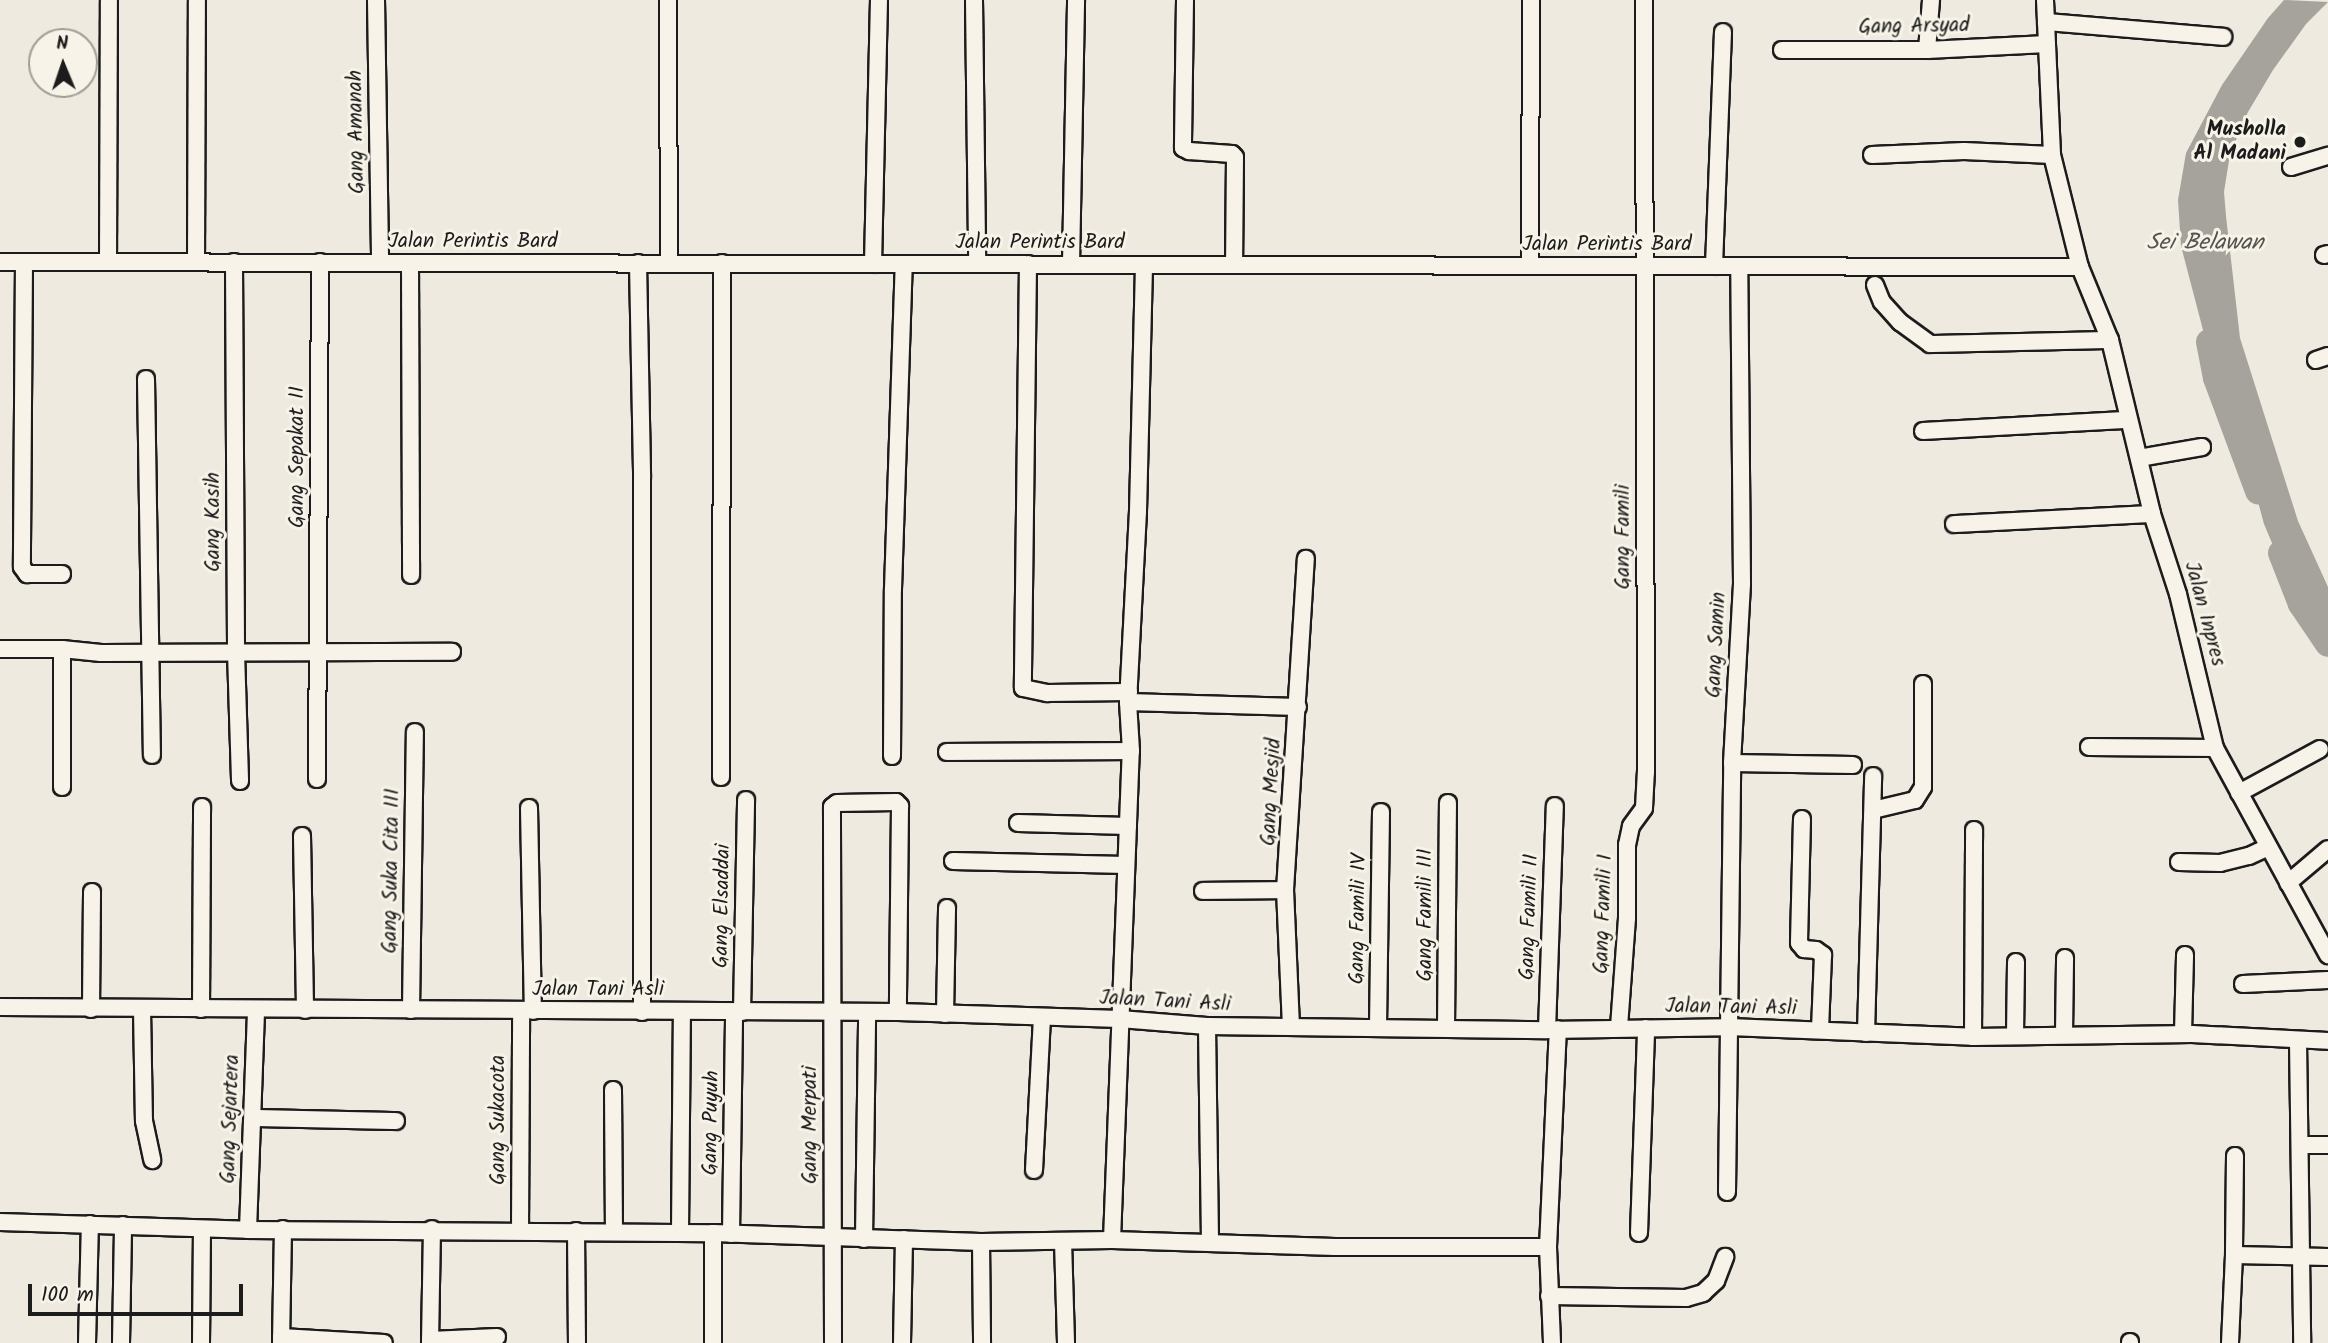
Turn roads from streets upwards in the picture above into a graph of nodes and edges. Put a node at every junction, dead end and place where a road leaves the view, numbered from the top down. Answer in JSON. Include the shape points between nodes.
{"nodes":[{"id":1,"x":109,"y":0,"type":"edge"},
{"id":2,"x":197,"y":0,"type":"edge"},
{"id":3,"x":376,"y":0,"type":"edge"},
{"id":4,"x":668,"y":0,"type":"edge"},
{"id":5,"x":879,"y":0,"type":"edge"},
{"id":6,"x":974,"y":0,"type":"edge"},
{"id":7,"x":1076,"y":0,"type":"edge"},
{"id":8,"x":1185,"y":0,"type":"edge"},
{"id":9,"x":1531,"y":0,"type":"edge"},
{"id":10,"x":1644,"y":0,"type":"edge"},
{"id":11,"x":1931,"y":0,"type":"edge"},
{"id":12,"x":2046,"y":0,"type":"edge"},
{"id":13,"x":2046,"y":22,"type":"junction"},
{"id":14,"x":1723,"y":32,"type":"dead end"},
{"id":15,"x":2223,"y":37,"type":"dead end"},
{"id":16,"x":2047,"y":44,"type":"junction"},
{"id":17,"x":1782,"y":50,"type":"dead end"},
{"id":18,"x":1927,"y":50,"type":"junction"},
{"id":19,"x":1872,"y":155,"type":"dead end"},
{"id":20,"x":2052,"y":155,"type":"junction"},
{"id":21,"x":2328,"y":156,"type":"edge"},
{"id":22,"x":2291,"y":167,"type":"dead end"},
{"id":23,"x":0,"y":262,"type":"edge"},
{"id":24,"x":24,"y":262,"type":"junction"},
{"id":25,"x":107,"y":262,"type":"junction"},
{"id":26,"x":196,"y":262,"type":"junction"},
{"id":27,"x":234,"y":262,"type":"junction"},
{"id":28,"x":320,"y":262,"type":"junction"},
{"id":29,"x":380,"y":262,"type":"junction"},
{"id":30,"x":410,"y":263,"type":"junction"},
{"id":31,"x":638,"y":263,"type":"junction"},
{"id":32,"x":669,"y":263,"type":"junction"},
{"id":33,"x":722,"y":263,"type":"junction"},
{"id":34,"x":873,"y":264,"type":"junction"},
{"id":35,"x":904,"y":264,"type":"junction"},
{"id":36,"x":977,"y":264,"type":"junction"},
{"id":37,"x":1028,"y":264,"type":"junction"},
{"id":38,"x":1072,"y":264,"type":"junction"},
{"id":39,"x":1144,"y":265,"type":"junction"},
{"id":40,"x":1234,"y":265,"type":"junction"},
{"id":41,"x":1530,"y":266,"type":"junction"},
{"id":42,"x":1644,"y":266,"type":"junction"},
{"id":43,"x":1713,"y":266,"type":"junction"},
{"id":44,"x":1739,"y":266,"type":"junction"},
{"id":45,"x":2080,"y":267,"type":"junction"},
{"id":46,"x":1875,"y":285,"type":"dead end"},
{"id":47,"x":2110,"y":340,"type":"junction"},
{"id":48,"x":146,"y":379,"type":"dead end"},
{"id":49,"x":2129,"y":420,"type":"junction"},
{"id":50,"x":1923,"y":431,"type":"dead end"},
{"id":51,"x":2203,"y":447,"type":"dead end"},
{"id":52,"x":2139,"y":458,"type":"junction"},
{"id":53,"x":2152,"y":514,"type":"junction"},
{"id":54,"x":1954,"y":524,"type":"dead end"},
{"id":55,"x":1306,"y":559,"type":"dead end"},
{"id":56,"x":62,"y":574,"type":"dead end"},
{"id":57,"x":411,"y":575,"type":"dead end"},
{"id":58,"x":0,"y":649,"type":"edge"},
{"id":59,"x":62,"y":649,"type":"junction"},
{"id":60,"x":151,"y":652,"type":"junction"},
{"id":61,"x":236,"y":652,"type":"junction"},
{"id":62,"x":318,"y":652,"type":"junction"},
{"id":63,"x":452,"y":652,"type":"dead end"},
{"id":64,"x":1923,"y":684,"type":"dead end"},
{"id":65,"x":1129,"y":697,"type":"junction"},
{"id":66,"x":1298,"y":707,"type":"junction"},
{"id":67,"x":415,"y":732,"type":"dead end"},
{"id":68,"x":2089,"y":747,"type":"dead end"},
{"id":69,"x":2215,"y":748,"type":"junction"},
{"id":70,"x":2320,"y":749,"type":"dead end"},
{"id":71,"x":1131,"y":751,"type":"junction"},
{"id":72,"x":947,"y":752,"type":"dead end"},
{"id":73,"x":152,"y":755,"type":"dead end"},
{"id":74,"x":892,"y":756,"type":"dead end"},
{"id":75,"x":1732,"y":763,"type":"junction"},
{"id":76,"x":1853,"y":765,"type":"dead end"},
{"id":77,"x":1873,"y":776,"type":"dead end"},
{"id":78,"x":721,"y":777,"type":"dead end"},
{"id":79,"x":317,"y":779,"type":"dead end"},
{"id":80,"x":240,"y":781,"type":"dead end"},
{"id":81,"x":62,"y":787,"type":"dead end"},
{"id":82,"x":2239,"y":793,"type":"junction"},
{"id":83,"x":746,"y":800,"type":"dead end"},
{"id":84,"x":1448,"y":803,"type":"dead end"},
{"id":85,"x":1555,"y":806,"type":"dead end"},
{"id":86,"x":202,"y":807,"type":"dead end"},
{"id":87,"x":530,"y":808,"type":"dead end"},
{"id":88,"x":1644,"y":808,"type":"joint"},
{"id":89,"x":1873,"y":810,"type":"junction"},
{"id":90,"x":1381,"y":812,"type":"dead end"},
{"id":91,"x":1802,"y":819,"type":"dead end"},
{"id":92,"x":1018,"y":823,"type":"dead end"},
{"id":93,"x":1128,"y":826,"type":"junction"},
{"id":94,"x":1974,"y":830,"type":"dead end"},
{"id":95,"x":302,"y":836,"type":"dead end"},
{"id":96,"x":2268,"y":847,"type":"junction"},
{"id":97,"x":2328,"y":849,"type":"edge"},
{"id":98,"x":953,"y":861,"type":"dead end"},
{"id":99,"x":2179,"y":862,"type":"dead end"},
{"id":100,"x":1126,"y":865,"type":"junction"},
{"id":101,"x":2288,"y":883,"type":"junction"},
{"id":102,"x":1285,"y":890,"type":"junction"},
{"id":103,"x":1203,"y":891,"type":"dead end"},
{"id":104,"x":92,"y":892,"type":"dead end"},
{"id":105,"x":947,"y":908,"type":"dead end"},
{"id":106,"x":2322,"y":928,"type":"edge"},
{"id":107,"x":2185,"y":955,"type":"dead end"},
{"id":108,"x":2328,"y":955,"type":"edge"},
{"id":109,"x":2065,"y":958,"type":"dead end"},
{"id":110,"x":2016,"y":962,"type":"dead end"},
{"id":111,"x":2328,"y":980,"type":"edge"},
{"id":112,"x":2243,"y":984,"type":"dead end"},
{"id":113,"x":0,"y":1007,"type":"edge"},
{"id":114,"x":91,"y":1009,"type":"junction"},
{"id":115,"x":142,"y":1009,"type":"junction"},
{"id":116,"x":201,"y":1009,"type":"junction"},
{"id":117,"x":256,"y":1010,"type":"junction"},
{"id":118,"x":305,"y":1010,"type":"junction"},
{"id":119,"x":411,"y":1010,"type":"junction"},
{"id":120,"x":527,"y":1011,"type":"junction"},
{"id":121,"x":642,"y":1012,"type":"junction"},
{"id":122,"x":682,"y":1012,"type":"junction"},
{"id":123,"x":738,"y":1012,"type":"junction"},
{"id":124,"x":867,"y":1012,"type":"junction"},
{"id":125,"x":898,"y":1012,"type":"junction"},
{"id":126,"x":832,"y":1014,"type":"junction"},
{"id":127,"x":945,"y":1014,"type":"junction"},
{"id":128,"x":1042,"y":1018,"type":"junction"},
{"id":129,"x":1120,"y":1019,"type":"junction"},
{"id":130,"x":1207,"y":1026,"type":"junction"},
{"id":131,"x":1291,"y":1027,"type":"junction"},
{"id":132,"x":1378,"y":1027,"type":"junction"},
{"id":133,"x":1619,"y":1027,"type":"junction"},
{"id":134,"x":1729,"y":1027,"type":"junction"},
{"id":135,"x":1446,"y":1028,"type":"junction"},
{"id":136,"x":1647,"y":1028,"type":"junction"},
{"id":137,"x":1552,"y":1029,"type":"junction"},
{"id":138,"x":1820,"y":1030,"type":"junction"},
{"id":139,"x":1866,"y":1032,"type":"junction"},
{"id":140,"x":2183,"y":1033,"type":"junction"},
{"id":141,"x":2064,"y":1034,"type":"junction"},
{"id":142,"x":2015,"y":1035,"type":"junction"},
{"id":143,"x":1973,"y":1037,"type":"junction"},
{"id":144,"x":2298,"y":1041,"type":"junction"},
{"id":145,"x":2328,"y":1041,"type":"edge"},
{"id":146,"x":613,"y":1090,"type":"dead end"},
{"id":147,"x":253,"y":1118,"type":"junction"},
{"id":148,"x":396,"y":1121,"type":"dead end"},
{"id":149,"x":2302,"y":1144,"type":"junction"},
{"id":150,"x":2328,"y":1144,"type":"edge"},
{"id":151,"x":2235,"y":1156,"type":"dead end"},
{"id":152,"x":152,"y":1160,"type":"dead end"},
{"id":153,"x":1034,"y":1170,"type":"dead end"},
{"id":154,"x":1727,"y":1192,"type":"dead end"},
{"id":155,"x":0,"y":1222,"type":"edge"},
{"id":156,"x":90,"y":1224,"type":"junction"},
{"id":157,"x":122,"y":1225,"type":"junction"},
{"id":158,"x":202,"y":1228,"type":"junction"},
{"id":159,"x":283,"y":1229,"type":"junction"},
{"id":160,"x":432,"y":1229,"type":"junction"},
{"id":161,"x":248,"y":1230,"type":"junction"},
{"id":162,"x":520,"y":1230,"type":"junction"},
{"id":163,"x":576,"y":1231,"type":"junction"},
{"id":164,"x":614,"y":1232,"type":"junction"},
{"id":165,"x":680,"y":1233,"type":"junction"},
{"id":166,"x":713,"y":1233,"type":"junction"},
{"id":167,"x":1639,"y":1233,"type":"dead end"},
{"id":168,"x":731,"y":1234,"type":"junction"},
{"id":169,"x":831,"y":1237,"type":"junction"},
{"id":170,"x":864,"y":1239,"type":"junction"},
{"id":171,"x":904,"y":1240,"type":"junction"},
{"id":172,"x":1112,"y":1240,"type":"junction"},
{"id":173,"x":1063,"y":1241,"type":"junction"},
{"id":174,"x":981,"y":1242,"type":"junction"},
{"id":175,"x":1210,"y":1243,"type":"junction"},
{"id":176,"x":1548,"y":1247,"type":"junction"},
{"id":177,"x":2234,"y":1255,"type":"junction"},
{"id":178,"x":2299,"y":1256,"type":"junction"},
{"id":179,"x":2328,"y":1256,"type":"edge"},
{"id":180,"x":1725,"y":1257,"type":"dead end"},
{"id":181,"x":1549,"y":1296,"type":"junction"},
{"id":182,"x":497,"y":1337,"type":"dead end"},
{"id":183,"x":281,"y":1340,"type":"edge"},
{"id":184,"x":430,"y":1342,"type":"edge"},
{"id":185,"x":87,"y":1343,"type":"edge"},
{"id":186,"x":121,"y":1343,"type":"edge"},
{"id":187,"x":201,"y":1343,"type":"edge"},
{"id":188,"x":384,"y":1343,"type":"edge"},
{"id":189,"x":576,"y":1343,"type":"edge"},
{"id":190,"x":713,"y":1343,"type":"edge"},
{"id":191,"x":833,"y":1343,"type":"edge"},
{"id":192,"x":902,"y":1343,"type":"edge"},
{"id":193,"x":982,"y":1343,"type":"edge"},
{"id":194,"x":1066,"y":1343,"type":"edge"},
{"id":195,"x":1552,"y":1343,"type":"edge"},
{"id":196,"x":2230,"y":1343,"type":"edge"},
{"id":197,"x":2302,"y":1343,"type":"edge"}],
"edges":[{"from":1,"to":25,"type":"street"},
{"from":2,"to":26,"type":"street"},
{"from":3,"to":29,"type":"street","name":"Gang Amanah"},
{"from":4,"to":32,"type":"street"},
{"from":5,"to":34,"type":"street"},
{"from":6,"to":36,"type":"street"},
{"from":7,"to":38,"type":"street"},
{"from":8,"to":40,"type":"street","via":[[1183,148],[1235,157]]},
{"from":9,"to":41,"type":"street"},
{"from":10,"to":42,"type":"street","name":"Gang Famili"},
{"from":11,"to":18,"type":"street"},
{"from":12,"to":13,"type":"street","name":"Jalan Inpres"},
{"from":13,"to":15,"type":"street"},
{"from":13,"to":16,"type":"street","name":"Jalan Inpres"},
{"from":14,"to":43,"type":"street"},
{"from":16,"to":18,"type":"street","name":"Gang Arsyad"},
{"from":16,"to":20,"type":"street","name":"Jalan Inpres"},
{"from":17,"to":18,"type":"street","name":"Gang Arsyad"},
{"from":19,"to":20,"type":"street","via":[[1964,151]]},
{"from":20,"to":45,"type":"street","name":"Jalan Inpres"},
{"from":21,"to":22,"type":"street"},
{"from":23,"to":24,"type":"street","name":"Jalan Perintis Bard"},
{"from":24,"to":25,"type":"street","name":"Jalan Perintis Bard"},
{"from":24,"to":56,"type":"street","via":[[22,567],[27,574]]},
{"from":25,"to":26,"type":"street","name":"Jalan Perintis Bard"},
{"from":26,"to":27,"type":"street","name":"Jalan Perintis Bard"},
{"from":27,"to":28,"type":"street","name":"Jalan Perintis Bard"},
{"from":27,"to":61,"type":"street","name":"Gang Kasih"},
{"from":28,"to":29,"type":"street","name":"Jalan Perintis Bard"},
{"from":28,"to":62,"type":"street","name":"Gang Sepakat II"},
{"from":29,"to":30,"type":"street","name":"Jalan Perintis Bard"},
{"from":30,"to":31,"type":"street","name":"Jalan Perintis Bard"},
{"from":30,"to":57,"type":"street"},
{"from":31,"to":32,"type":"street","name":"Jalan Perintis Bard"},
{"from":31,"to":121,"type":"street"},
{"from":32,"to":33,"type":"street","name":"Jalan Perintis Bard"},
{"from":33,"to":34,"type":"street","name":"Jalan Perintis Bard"},
{"from":33,"to":78,"type":"street"},
{"from":34,"to":35,"type":"street","name":"Jalan Perintis Bard"},
{"from":35,"to":36,"type":"street","name":"Jalan Perintis Bard"},
{"from":35,"to":74,"type":"street"},
{"from":36,"to":37,"type":"street","name":"Jalan Perintis Bard"},
{"from":37,"to":38,"type":"street","name":"Jalan Perintis Bard"},
{"from":37,"to":65,"type":"street","via":[[1023,688]]},
{"from":38,"to":39,"type":"street","name":"Jalan Perintis Bard"},
{"from":39,"to":40,"type":"street","name":"Jalan Perintis Bard"},
{"from":39,"to":65,"type":"street"},
{"from":40,"to":41,"type":"street","name":"Jalan Perintis Bard"},
{"from":41,"to":42,"type":"street","name":"Jalan Perintis Bard"},
{"from":42,"to":43,"type":"street","name":"Jalan Perintis Bard"},
{"from":42,"to":88,"type":"street","name":"Gang Famili"},
{"from":43,"to":44,"type":"street","name":"Jalan Perintis Bard"},
{"from":44,"to":45,"type":"street","name":"Jalan Perintis Bard"},
{"from":44,"to":75,"type":"street","name":"Gang Samin","via":[[1742,583]]},
{"from":45,"to":47,"type":"street","name":"Jalan Inpres"},
{"from":46,"to":47,"type":"street","via":[[1882,302],[1900,322],[1930,344]]},
{"from":47,"to":49,"type":"street","name":"Jalan Inpres"},
{"from":48,"to":60,"type":"street"},
{"from":49,"to":50,"type":"street"},
{"from":49,"to":52,"type":"street","name":"Jalan Inpres"},
{"from":51,"to":52,"type":"street"},
{"from":52,"to":53,"type":"street","name":"Jalan Inpres"},
{"from":53,"to":54,"type":"street"},
{"from":53,"to":69,"type":"street","name":"Jalan Inpres","via":[[2178,594]]},
{"from":55,"to":66,"type":"street","name":"Gang Mesjid"},
{"from":58,"to":59,"type":"street"},
{"from":59,"to":60,"type":"street"},
{"from":59,"to":81,"type":"street"},
{"from":60,"to":61,"type":"street"},
{"from":60,"to":73,"type":"street"},
{"from":61,"to":62,"type":"street"},
{"from":61,"to":80,"type":"street","name":"Gang Kasih"},
{"from":62,"to":63,"type":"street"},
{"from":62,"to":79,"type":"street","name":"Gang Sepakat II"},
{"from":64,"to":89,"type":"street","via":[[1923,787],[1915,800]]},
{"from":65,"to":66,"type":"street"},
{"from":65,"to":71,"type":"street"},
{"from":66,"to":102,"type":"street","name":"Gang Mesjid"},
{"from":67,"to":119,"type":"street","name":"Gang Suka Cita III"},
{"from":68,"to":69,"type":"street"},
{"from":69,"to":82,"type":"street","name":"Jalan Inpres"},
{"from":70,"to":82,"type":"street"},
{"from":71,"to":72,"type":"street"},
{"from":71,"to":93,"type":"street"},
{"from":75,"to":76,"type":"street"},
{"from":75,"to":134,"type":"street","name":"Gang Samin"},
{"from":77,"to":89,"type":"street"},
{"from":82,"to":96,"type":"street","name":"Jalan Inpres"},
{"from":83,"to":123,"type":"street","name":"Gang Elsaddai"},
{"from":84,"to":135,"type":"street","name":"Gang Famili III"},
{"from":85,"to":137,"type":"street","name":"Gang Famili II"},
{"from":86,"to":116,"type":"street"},
{"from":87,"to":120,"type":"street","name":"Gang Sukacota"},
{"from":88,"to":133,"type":"street","name":"Gang Famili I","via":[[1631,826],[1628,845]]},
{"from":89,"to":139,"type":"street"},
{"from":90,"to":132,"type":"street","name":"Gang Famili IV"},
{"from":91,"to":138,"type":"street","via":[[1799,943],[1823,955]]},
{"from":92,"to":93,"type":"street"},
{"from":93,"to":100,"type":"street"},
{"from":94,"to":143,"type":"street"},
{"from":95,"to":118,"type":"street"},
{"from":96,"to":99,"type":"street","via":[[2220,863]]},
{"from":96,"to":101,"type":"street","name":"Jalan Inpres"},
{"from":97,"to":101,"type":"street"},
{"from":98,"to":100,"type":"street"},
{"from":100,"to":129,"type":"street"},
{"from":101,"to":106,"type":"street","name":"Jalan Inpres"},
{"from":102,"to":103,"type":"street"},
{"from":102,"to":131,"type":"street","name":"Gang Mesjid"},
{"from":104,"to":114,"type":"street"},
{"from":105,"to":127,"type":"street"},
{"from":106,"to":108,"type":"street","name":"Jalan Inpres"},
{"from":107,"to":140,"type":"street"},
{"from":109,"to":141,"type":"street"},
{"from":110,"to":142,"type":"street"},
{"from":111,"to":112,"type":"street"},
{"from":113,"to":114,"type":"street","name":"Jalan Tani Asli"},
{"from":114,"to":115,"type":"street","name":"Jalan Tani Asli"},
{"from":115,"to":116,"type":"street","name":"Jalan Tani Asli"},
{"from":115,"to":152,"type":"street","via":[[144,1121]]},
{"from":116,"to":117,"type":"street","name":"Jalan Tani Asli"},
{"from":117,"to":118,"type":"street","name":"Jalan Tani Asli"},
{"from":117,"to":147,"type":"street","name":"Gang Sejartera"},
{"from":118,"to":119,"type":"street","name":"Jalan Tani Asli"},
{"from":119,"to":120,"type":"street","name":"Jalan Tani Asli"},
{"from":120,"to":121,"type":"street","name":"Jalan Tani Asli"},
{"from":120,"to":162,"type":"street","name":"Gang Sukacota"},
{"from":121,"to":122,"type":"street","name":"Jalan Tani Asli"},
{"from":122,"to":123,"type":"street","name":"Jalan Tani Asli"},
{"from":122,"to":165,"type":"street"},
{"from":123,"to":126,"type":"street","name":"Jalan Tani Asli"},
{"from":123,"to":168,"type":"street","name":"Gang Puyuh"},
{"from":124,"to":125,"type":"street","name":"Jalan Tani Asli"},
{"from":124,"to":126,"type":"street","name":"Jalan Tani Asli"},
{"from":124,"to":170,"type":"street"},
{"from":125,"to":126,"type":"street","name":"Gang Merpati","via":[[900,806],[896,802],[837,803],[832,807]]},
{"from":125,"to":127,"type":"street","name":"Jalan Tani Asli"},
{"from":126,"to":169,"type":"street","name":"Gang Merpati"},
{"from":127,"to":128,"type":"street","name":"Jalan Tani Asli"},
{"from":128,"to":129,"type":"street","name":"Jalan Tani Asli"},
{"from":128,"to":153,"type":"street"},
{"from":129,"to":130,"type":"street","name":"Jalan Tani Asli"},
{"from":129,"to":172,"type":"street"},
{"from":130,"to":131,"type":"street","name":"Jalan Tani Asli"},
{"from":130,"to":175,"type":"street"},
{"from":131,"to":132,"type":"street","name":"Jalan Tani Asli"},
{"from":132,"to":135,"type":"street","name":"Jalan Tani Asli"},
{"from":133,"to":136,"type":"street","name":"Jalan Tani Asli"},
{"from":133,"to":137,"type":"street","name":"Jalan Tani Asli"},
{"from":134,"to":136,"type":"street","name":"Jalan Tani Asli"},
{"from":134,"to":138,"type":"street","name":"Jalan Tani Asli"},
{"from":134,"to":154,"type":"street","name":"Gang Samin"},
{"from":135,"to":137,"type":"street","name":"Jalan Tani Asli"},
{"from":136,"to":167,"type":"street"},
{"from":137,"to":176,"type":"street","name":"Gang Famili II"},
{"from":138,"to":139,"type":"street","name":"Jalan Tani Asli"},
{"from":139,"to":143,"type":"street","name":"Jalan Tani Asli"},
{"from":140,"to":141,"type":"street","name":"Jalan Tani Asli"},
{"from":140,"to":144,"type":"street","name":"Jalan Tani Asli"},
{"from":141,"to":142,"type":"street","name":"Jalan Tani Asli"},
{"from":142,"to":143,"type":"street","name":"Jalan Tani Asli"},
{"from":144,"to":145,"type":"street","name":"Jalan Tani Asli"},
{"from":144,"to":149,"type":"street"},
{"from":146,"to":164,"type":"street"},
{"from":147,"to":148,"type":"street"},
{"from":147,"to":161,"type":"street","name":"Gang Sejartera"},
{"from":149,"to":150,"type":"street"},
{"from":149,"to":178,"type":"street"},
{"from":151,"to":177,"type":"street"},
{"from":155,"to":156,"type":"street"},
{"from":156,"to":157,"type":"street"},
{"from":156,"to":185,"type":"street"},
{"from":157,"to":158,"type":"street"},
{"from":157,"to":186,"type":"street"},
{"from":158,"to":161,"type":"street"},
{"from":158,"to":187,"type":"street"},
{"from":159,"to":160,"type":"street"},
{"from":159,"to":161,"type":"street"},
{"from":159,"to":183,"type":"street"},
{"from":160,"to":162,"type":"street"},
{"from":160,"to":184,"type":"street"},
{"from":162,"to":163,"type":"street"},
{"from":163,"to":164,"type":"street"},
{"from":163,"to":189,"type":"street"},
{"from":164,"to":165,"type":"street"},
{"from":165,"to":166,"type":"street"},
{"from":166,"to":168,"type":"street"},
{"from":166,"to":190,"type":"street"},
{"from":168,"to":169,"type":"street"},
{"from":169,"to":170,"type":"street"},
{"from":169,"to":191,"type":"street","name":"Gang Merpati"},
{"from":170,"to":171,"type":"street"},
{"from":171,"to":174,"type":"street"},
{"from":171,"to":192,"type":"street"},
{"from":172,"to":173,"type":"street"},
{"from":172,"to":175,"type":"street"},
{"from":173,"to":174,"type":"street"},
{"from":173,"to":194,"type":"street"},
{"from":174,"to":193,"type":"street"},
{"from":175,"to":176,"type":"street"},
{"from":176,"to":181,"type":"street","name":"Gang Famili II"},
{"from":177,"to":178,"type":"street"},
{"from":177,"to":196,"type":"street"},
{"from":178,"to":179,"type":"street"},
{"from":178,"to":197,"type":"street"},
{"from":180,"to":181,"type":"street","via":[[1716,1281],[1703,1293],[1686,1298]]},
{"from":181,"to":195,"type":"street","name":"Gang Famili II"},
{"from":182,"to":184,"type":"street"},
{"from":183,"to":188,"type":"street"}]}
